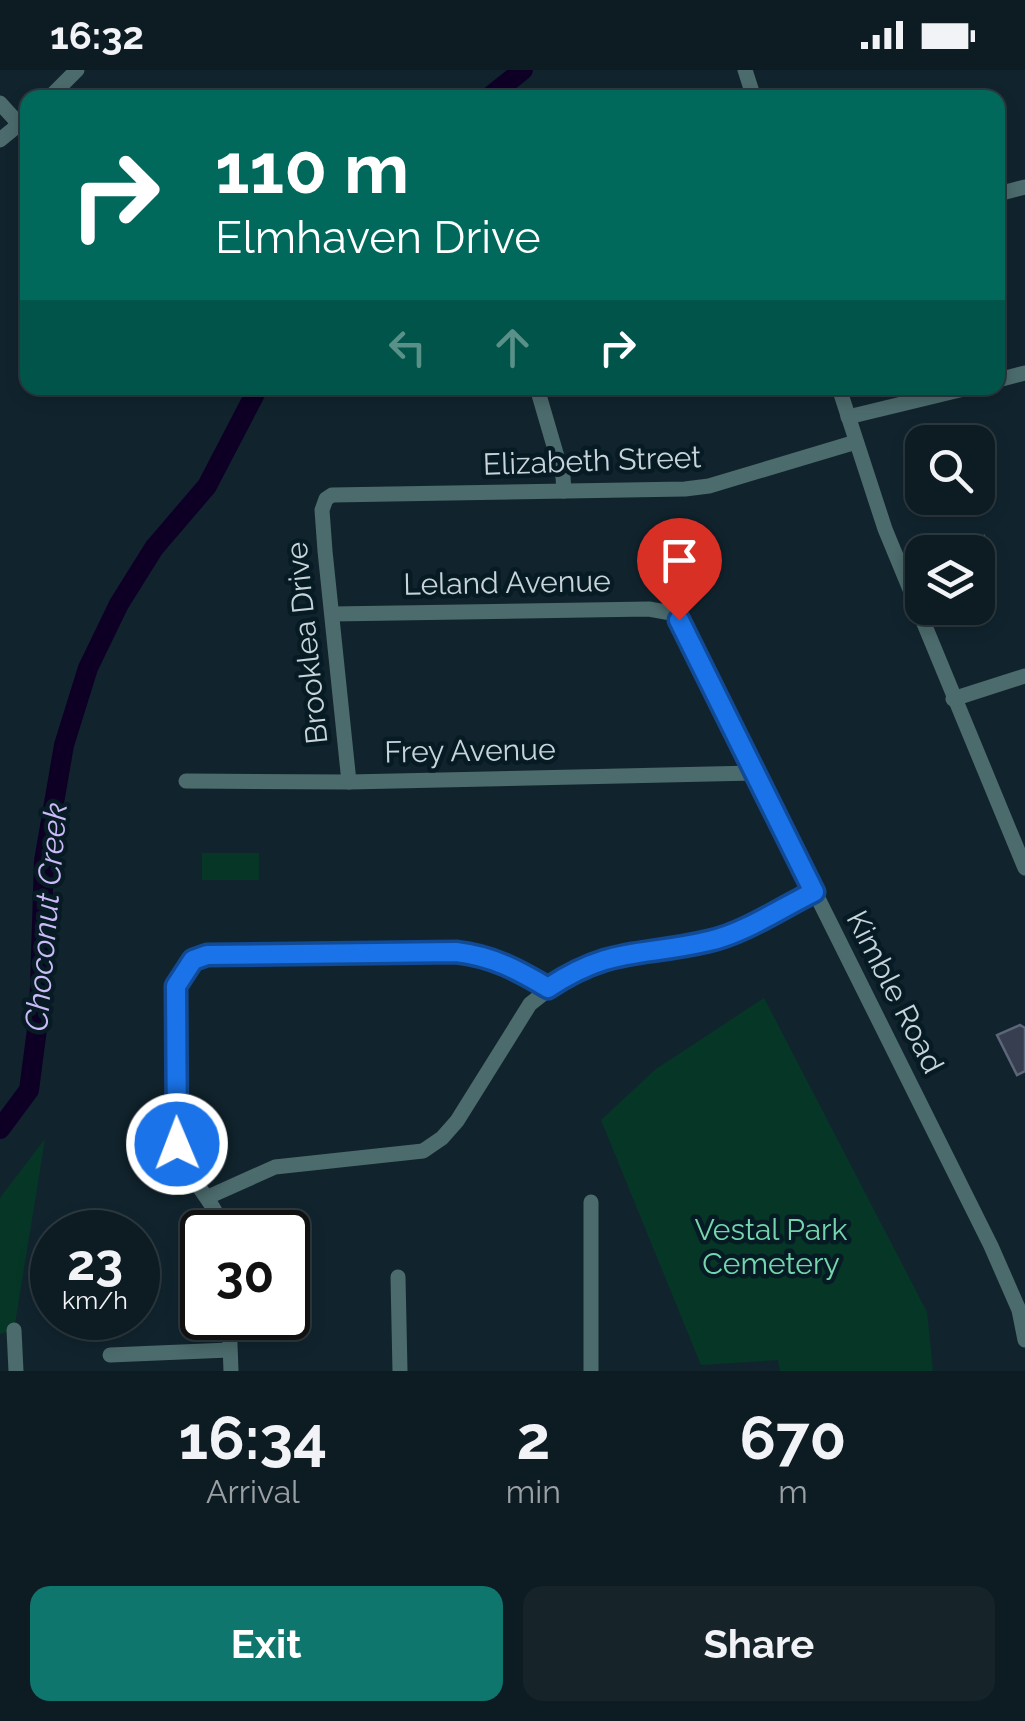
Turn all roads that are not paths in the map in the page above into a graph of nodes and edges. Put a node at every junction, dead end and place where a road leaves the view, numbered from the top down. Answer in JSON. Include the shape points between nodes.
{"nodes":[{"id":1,"x":78,"y":70,"type":"edge"},
{"id":2,"x":57,"y":90,"type":"edge"},
{"id":3,"x":20,"y":123,"type":"edge"},
{"id":4,"x":0,"y":140,"type":"edge"},
{"id":5,"x":539,"y":395,"type":"edge"},
{"id":6,"x":841,"y":395,"type":"edge"},
{"id":7,"x":939,"y":395,"type":"edge"},
{"id":8,"x":848,"y":417,"type":"junction"},
{"id":9,"x":856,"y":442,"type":"junction"},
{"id":10,"x":564,"y":491,"type":"junction"},
{"id":11,"x":326,"y":499,"type":"joint"},
{"id":12,"x":332,"y":614,"type":"junction"},
{"id":13,"x":679,"y":620,"type":"joint"},
{"id":14,"x":1025,"y":676,"type":"edge"},
{"id":15,"x":953,"y":699,"type":"junction"},
{"id":16,"x":755,"y":773,"type":"junction"},
{"id":17,"x":186,"y":781,"type":"dead end"},
{"id":18,"x":348,"y":782,"type":"junction"},
{"id":19,"x":1025,"y":868,"type":"edge"},
{"id":20,"x":814,"y":892,"type":"junction"},
{"id":21,"x":548,"y":988,"type":"junction"},
{"id":22,"x":208,"y":1197,"type":"junction"},
{"id":23,"x":591,"y":1202,"type":"dead end"},
{"id":24,"x":214,"y":1210,"type":"edge"},
{"id":25,"x":398,"y":1277,"type":"dead end"},
{"id":26,"x":14,"y":1330,"type":"dead end"},
{"id":27,"x":230,"y":1340,"type":"edge"},
{"id":28,"x":1025,"y":1340,"type":"edge"},
{"id":29,"x":230,"y":1350,"type":"junction"},
{"id":30,"x":110,"y":1355,"type":"dead end"},
{"id":31,"x":16,"y":1371,"type":"edge"},
{"id":32,"x":230,"y":1371,"type":"edge"},
{"id":33,"x":400,"y":1371,"type":"edge"},
{"id":34,"x":592,"y":1371,"type":"edge"}],
"edges":[{"from":1,"to":2,"type":"street"},
{"from":3,"to":4,"type":"street"},
{"from":5,"to":10,"type":"street"},
{"from":6,"to":8,"type":"street"},
{"from":7,"to":8,"type":"street"},
{"from":8,"to":9,"type":"street"},
{"from":9,"to":10,"type":"street","name":"Elizabeth Street","via":[[709,486]]},
{"from":9,"to":15,"type":"street"},
{"from":10,"to":11,"type":"street","name":"Elizabeth Street"},
{"from":11,"to":12,"type":"street","name":"Brooklea Drive"},
{"from":12,"to":13,"type":"street","name":"Leland Avenue","via":[[649,608]]},
{"from":12,"to":18,"type":"street","name":"Brooklea Drive"},
{"from":13,"to":16,"type":"street","name":"Kimble Road"},
{"from":14,"to":15,"type":"street"},
{"from":15,"to":19,"type":"street"},
{"from":16,"to":18,"type":"street","name":"Frey Avenue"},
{"from":16,"to":20,"type":"street","name":"Kimble Road"},
{"from":17,"to":18,"type":"street","name":"Frey Avenue"},
{"from":20,"to":21,"type":"street","via":[[712,941],[618,954]]},
{"from":20,"to":28,"type":"street","name":"Kimble Road","via":[[991,1246]]},
{"from":21,"to":22,"type":"street","via":[[510,1031],[457,1121],[423,1151],[275,1167]]},
{"from":21,"to":22,"type":"street","via":[[511,966],[456,952],[193,960],[176,986],[177,1144],[180,1160]]},
{"from":22,"to":24,"type":"street"},
{"from":23,"to":34,"type":"street"},
{"from":25,"to":33,"type":"street"},
{"from":26,"to":31,"type":"street"},
{"from":27,"to":29,"type":"street"},
{"from":29,"to":30,"type":"street"},
{"from":29,"to":32,"type":"street"}]}
